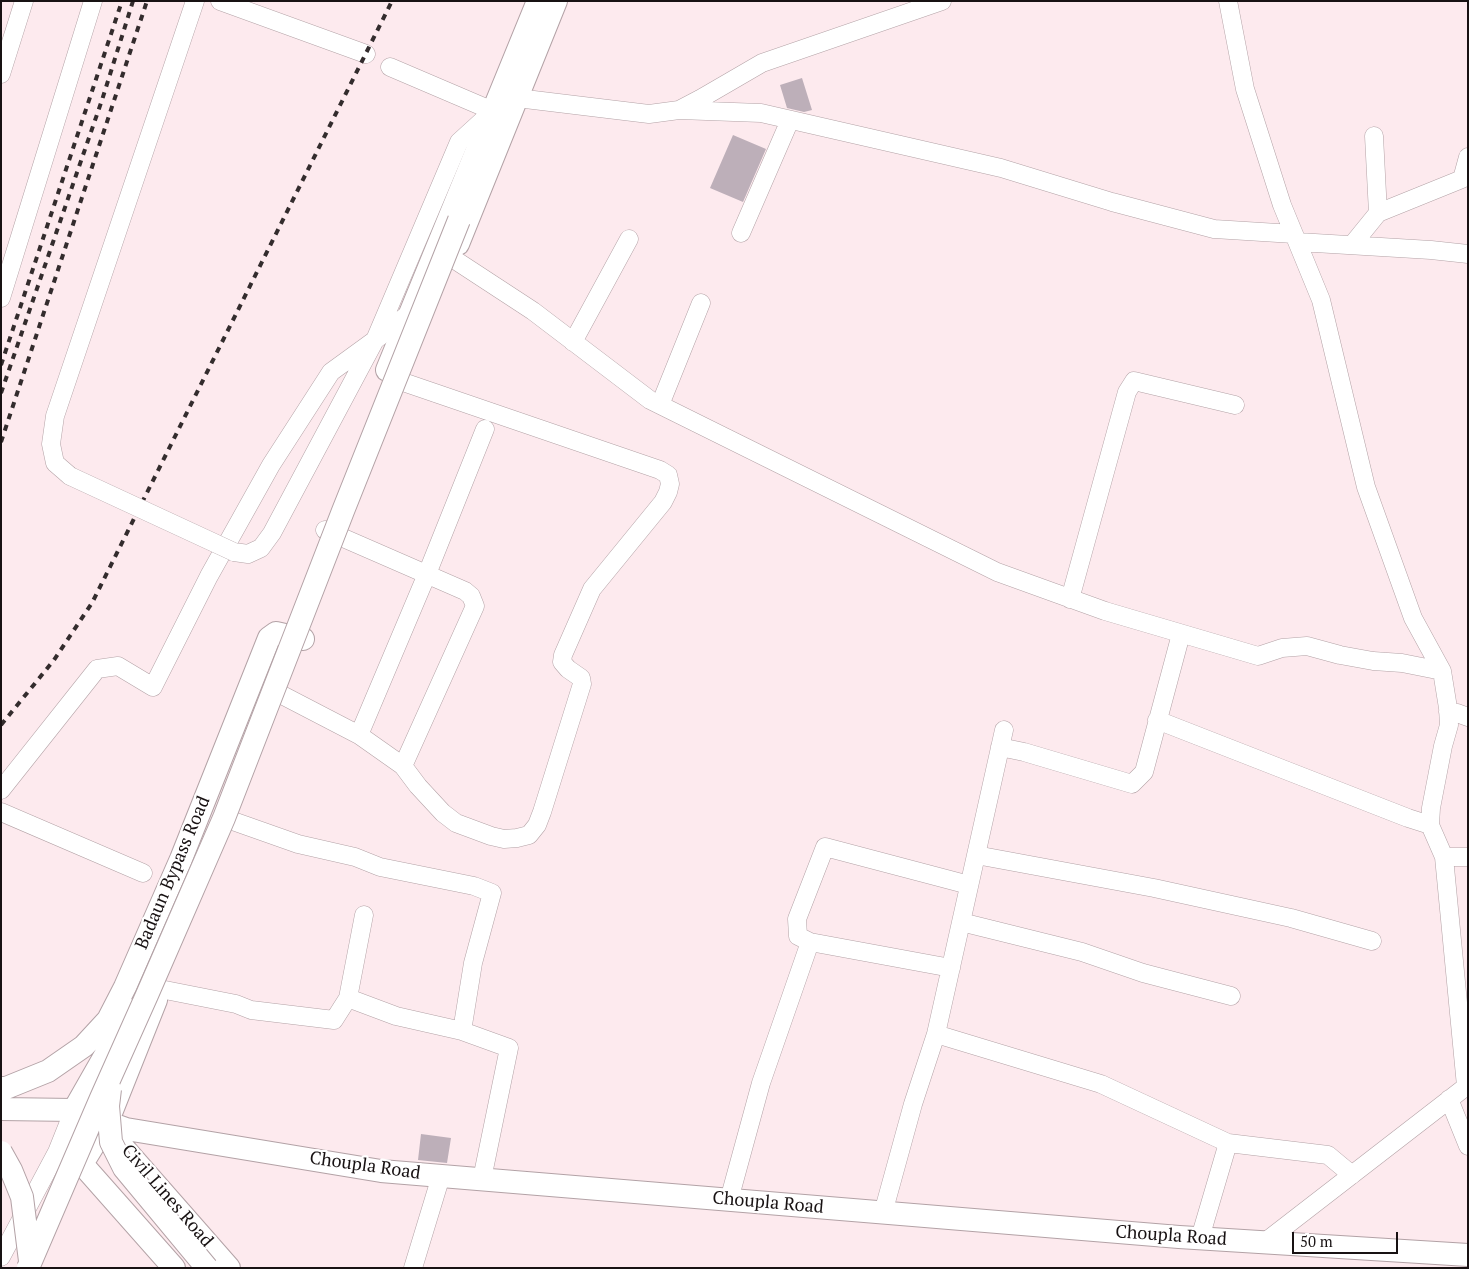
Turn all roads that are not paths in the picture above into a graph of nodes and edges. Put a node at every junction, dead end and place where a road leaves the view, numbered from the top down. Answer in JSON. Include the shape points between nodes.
{"nodes":[{"id":1,"x":24,"y":1,"type":"edge"},
{"id":2,"x":92,"y":1,"type":"edge"},
{"id":3,"x":195,"y":1,"type":"edge"},
{"id":4,"x":220,"y":1,"type":"edge"},
{"id":5,"x":538,"y":1,"type":"edge"},
{"id":6,"x":556,"y":1,"type":"edge"},
{"id":7,"x":942,"y":1,"type":"edge"},
{"id":8,"x":1228,"y":1,"type":"edge"},
{"id":9,"x":366,"y":54,"type":"dead end"},
{"id":10,"x":390,"y":67,"type":"dead end"},
{"id":11,"x":1,"y":74,"type":"edge"},
{"id":12,"x":504,"y":105,"type":"junction"},
{"id":13,"x":679,"y":110,"type":"junction"},
{"id":14,"x":790,"y":120,"type":"junction"},
{"id":15,"x":1374,"y":136,"type":"dead end"},
{"id":16,"x":1468,"y":157,"type":"edge"},
{"id":17,"x":1378,"y":213,"type":"junction"},
{"id":18,"x":741,"y":233,"type":"dead end"},
{"id":19,"x":1296,"y":238,"type":"junction"},
{"id":20,"x":629,"y":239,"type":"dead end"},
{"id":21,"x":1352,"y":246,"type":"junction"},
{"id":22,"x":1468,"y":254,"type":"edge"},
{"id":23,"x":452,"y":258,"type":"junction"},
{"id":24,"x":6,"y":265,"type":"edge"},
{"id":25,"x":1,"y":298,"type":"edge"},
{"id":26,"x":701,"y":303,"type":"dead end"},
{"id":27,"x":410,"y":313,"type":"junction"},
{"id":28,"x":375,"y":340,"type":"junction"},
{"id":29,"x":573,"y":342,"type":"junction"},
{"id":30,"x":403,"y":382,"type":"junction"},
{"id":31,"x":660,"y":405,"type":"junction"},
{"id":32,"x":1235,"y":405,"type":"dead end"},
{"id":33,"x":484,"y":429,"type":"dead end"},
{"id":34,"x":334,"y":534,"type":"junction"},
{"id":35,"x":427,"y":574,"type":"junction"},
{"id":36,"x":1070,"y":599,"type":"junction"},
{"id":37,"x":1181,"y":634,"type":"junction"},
{"id":38,"x":286,"y":637,"type":"junction"},
{"id":39,"x":1442,"y":670,"type":"junction"},
{"id":40,"x":282,"y":695,"type":"junction"},
{"id":41,"x":1448,"y":712,"type":"junction"},
{"id":42,"x":1468,"y":717,"type":"edge"},
{"id":43,"x":1157,"y":720,"type":"junction"},
{"id":44,"x":359,"y":735,"type":"junction"},
{"id":45,"x":403,"y":766,"type":"junction"},
{"id":46,"x":1,"y":790,"type":"edge"},
{"id":47,"x":1,"y":812,"type":"edge"},
{"id":48,"x":230,"y":820,"type":"junction"},
{"id":49,"x":1430,"y":825,"type":"junction"},
{"id":50,"x":976,"y":855,"type":"junction"},
{"id":51,"x":1444,"y":857,"type":"junction"},
{"id":52,"x":1468,"y":857,"type":"edge"},
{"id":53,"x":143,"y":873,"type":"dead end"},
{"id":54,"x":970,"y":885,"type":"junction"},
{"id":55,"x":364,"y":915,"type":"dead end"},
{"id":56,"x":961,"y":922,"type":"junction"},
{"id":57,"x":1372,"y":941,"type":"dead end"},
{"id":58,"x":810,"y":942,"type":"junction"},
{"id":59,"x":951,"y":968,"type":"junction"},
{"id":60,"x":160,"y":989,"type":"junction"},
{"id":61,"x":1231,"y":996,"type":"dead end"},
{"id":62,"x":348,"y":998,"type":"junction"},
{"id":63,"x":462,"y":1031,"type":"junction"},
{"id":64,"x":936,"y":1034,"type":"junction"},
{"id":65,"x":112,"y":1073,"type":"junction"},
{"id":66,"x":1467,"y":1085,"type":"edge"},
{"id":67,"x":1,"y":1088,"type":"edge"},
{"id":68,"x":1449,"y":1099,"type":"junction"},
{"id":69,"x":1,"y":1109,"type":"edge"},
{"id":70,"x":74,"y":1110,"type":"junction"},
{"id":71,"x":107,"y":1123,"type":"junction"},
{"id":72,"x":1228,"y":1143,"type":"junction"},
{"id":73,"x":1468,"y":1146,"type":"edge"},
{"id":74,"x":1,"y":1152,"type":"edge"},
{"id":75,"x":82,"y":1164,"type":"junction"},
{"id":76,"x":1352,"y":1175,"type":"junction"},
{"id":77,"x":441,"y":1176,"type":"junction"},
{"id":78,"x":482,"y":1179,"type":"junction"},
{"id":79,"x":729,"y":1200,"type":"junction"},
{"id":80,"x":883,"y":1213,"type":"junction"},
{"id":81,"x":1200,"y":1238,"type":"junction"},
{"id":82,"x":1265,"y":1242,"type":"junction"},
{"id":83,"x":1468,"y":1255,"type":"edge"},
{"id":84,"x":1,"y":1256,"type":"edge"},
{"id":85,"x":32,"y":1266,"type":"edge"},
{"id":86,"x":174,"y":1268,"type":"edge"},
{"id":87,"x":206,"y":1268,"type":"edge"},
{"id":88,"x":229,"y":1268,"type":"edge"},
{"id":89,"x":413,"y":1268,"type":"edge"}],
"edges":[{"from":1,"to":11,"type":"street"},
{"from":2,"to":24,"type":"street"},
{"from":3,"to":28,"type":"street","bridge":true,"via":[[55,416],[51,444],[55,463],[70,476],[234,552],[248,554],[262,548],[272,533]]},
{"from":4,"to":9,"type":"street"},
{"from":5,"to":12,"type":"main road"},
{"from":6,"to":12,"type":"main road"},
{"from":7,"to":13,"type":"street","via":[[762,63]]},
{"from":8,"to":19,"type":"street","via":[[1246,89],[1282,205]]},
{"from":10,"to":12,"type":"street"},
{"from":12,"to":13,"type":"street","via":[[649,114]]},
{"from":12,"to":23,"type":"main road"},
{"from":12,"to":27,"type":"main road"},
{"from":12,"to":28,"type":"street","via":[[459,142]]},
{"from":12,"to":65,"type":"main road","bridge":true,"via":[[224,818]]},
{"from":13,"to":14,"type":"street","via":[[761,113]]},
{"from":14,"to":18,"type":"street"},
{"from":14,"to":19,"type":"street","via":[[1001,168],[1214,229]]},
{"from":15,"to":17,"type":"street"},
{"from":16,"to":17,"type":"street","via":[[1462,179]]},
{"from":17,"to":21,"type":"street"},
{"from":19,"to":21,"type":"street"},
{"from":19,"to":39,"type":"street","via":[[1321,300],[1366,487],[1413,618]]},
{"from":20,"to":29,"type":"street"},
{"from":21,"to":22,"type":"street"},
{"from":23,"to":29,"type":"street","via":[[533,311]]},
{"from":23,"to":30,"type":"main road"},
{"from":24,"to":25,"type":"street"},
{"from":26,"to":31,"type":"street"},
{"from":27,"to":28,"type":"street"},
{"from":27,"to":34,"type":"main road"},
{"from":28,"to":46,"type":"street","via":[[331,372],[271,465],[209,576],[153,687],[118,666],[97,669]]},
{"from":29,"to":31,"type":"street"},
{"from":30,"to":34,"type":"main road"},
{"from":30,"to":45,"type":"street","via":[[660,470],[668,475],[670,484],[663,502],[592,589],[563,655],[562,662],[581,678],[582,684],[542,812],[529,835],[504,839],[456,823]]},
{"from":31,"to":36,"type":"street","via":[[996,572]]},
{"from":32,"to":36,"type":"street","via":[[1134,381],[1127,392]]},
{"from":33,"to":35,"type":"street"},
{"from":34,"to":35,"type":"street"},
{"from":34,"to":38,"type":"main road","via":[[326,577]]},
{"from":35,"to":44,"type":"street"},
{"from":35,"to":45,"type":"street","via":[[465,591],[475,606]]},
{"from":36,"to":37,"type":"street"},
{"from":37,"to":39,"type":"street","via":[[1258,656],[1282,648],[1307,646],[1373,661]]},
{"from":37,"to":43,"type":"street"},
{"from":38,"to":40,"type":"main road"},
{"from":38,"to":67,"type":"main road","name":"Badaun Bypass Road","via":[[108,1020],[84,1046],[48,1072]]},
{"from":38,"to":70,"type":"main road","via":[[234,778],[138,999]]},
{"from":39,"to":41,"type":"street"},
{"from":40,"to":44,"type":"street"},
{"from":40,"to":48,"type":"main road"},
{"from":41,"to":42,"type":"street"},
{"from":41,"to":49,"type":"street"},
{"from":43,"to":49,"type":"street"},
{"from":43,"to":50,"type":"street","via":[[1144,772],[1132,784],[1024,752],[1002,739]]},
{"from":44,"to":45,"type":"street"},
{"from":47,"to":53,"type":"street"},
{"from":48,"to":60,"type":"main road"},
{"from":48,"to":63,"type":"street","via":[[298,844],[355,857],[380,867],[474,886],[492,893],[473,963]]},
{"from":49,"to":51,"type":"street"},
{"from":50,"to":54,"type":"street"},
{"from":50,"to":57,"type":"street","via":[[1154,888],[1290,918]]},
{"from":51,"to":52,"type":"street"},
{"from":51,"to":66,"type":"street"},
{"from":54,"to":56,"type":"street"},
{"from":54,"to":58,"type":"street","via":[[826,847],[797,919],[798,936]]},
{"from":55,"to":62,"type":"street"},
{"from":56,"to":59,"type":"street"},
{"from":56,"to":61,"type":"street","via":[[1082,952],[1144,973]]},
{"from":58,"to":59,"type":"street"},
{"from":58,"to":79,"type":"street","via":[[761,1083]]},
{"from":59,"to":64,"type":"street"},
{"from":60,"to":62,"type":"street","via":[[251,1010],[334,1020]]},
{"from":60,"to":71,"type":"main road"},
{"from":62,"to":63,"type":"street","via":[[396,1016]]},
{"from":63,"to":78,"type":"street","via":[[509,1048]]},
{"from":64,"to":72,"type":"street","via":[[1101,1084]]},
{"from":64,"to":80,"type":"street"},
{"from":65,"to":85,"type":"main road","bridge":true},
{"from":65,"to":87,"type":"main road","bridge":true,"via":[[108,1106],[112,1142],[124,1168]]},
{"from":66,"to":68,"type":"street"},
{"from":68,"to":73,"type":"street"},
{"from":68,"to":76,"type":"street"},
{"from":69,"to":70,"type":"main road"},
{"from":70,"to":71,"type":"main road","name":"Choupla Road"},
{"from":70,"to":75,"type":"main road","via":[[76,1145]]},
{"from":70,"to":84,"type":"street","via":[[57,1152]]},
{"from":71,"to":75,"type":"main road"},
{"from":71,"to":77,"type":"main road","name":"Choupla Road","via":[[126,1129],[371,1169]]},
{"from":71,"to":88,"type":"main road","name":"Civil Lines Road","via":[[121,1145]]},
{"from":72,"to":76,"type":"street","via":[[1328,1155]]},
{"from":72,"to":81,"type":"street"},
{"from":74,"to":85,"type":"main road","bridge":true,"via":[[22,1197]]},
{"from":75,"to":85,"type":"street"},
{"from":75,"to":86,"type":"main road"},
{"from":76,"to":82,"type":"street"},
{"from":77,"to":78,"type":"main road","name":"Choupla Road"},
{"from":77,"to":89,"type":"street"},
{"from":78,"to":79,"type":"main road","name":"Choupla Road"},
{"from":79,"to":80,"type":"main road","name":"Choupla Road"},
{"from":80,"to":81,"type":"main road","name":"Choupla Road"},
{"from":81,"to":82,"type":"main road","name":"Choupla Road"},
{"from":82,"to":83,"type":"main road","name":"Choupla Road"}]}
